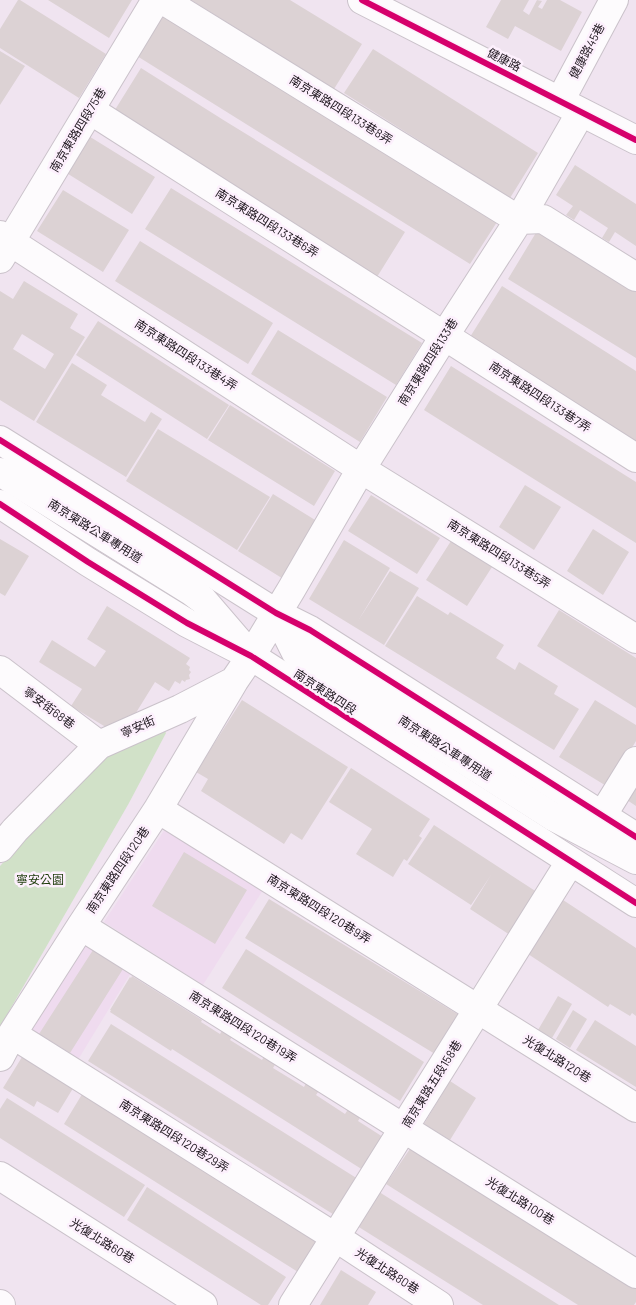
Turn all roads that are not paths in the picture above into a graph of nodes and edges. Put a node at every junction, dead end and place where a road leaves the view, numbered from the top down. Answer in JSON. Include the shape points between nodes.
{"nodes":[{"id":1,"x":156,"y":0,"type":"edge"},
{"id":2,"x":163,"y":0,"type":"edge"},
{"id":3,"x":362,"y":0,"type":"edge"},
{"id":4,"x":614,"y":0,"type":"edge"},
{"id":5,"x":570,"y":107,"type":"junction"},
{"id":6,"x":90,"y":110,"type":"junction"},
{"id":7,"x":636,"y":140,"type":"edge"},
{"id":8,"x":519,"y":220,"type":"junction"},
{"id":9,"x":4,"y":245,"type":"edge"},
{"id":10,"x":636,"y":277,"type":"edge"},
{"id":11,"x":445,"y":335,"type":"junction"},
{"id":12,"x":0,"y":440,"type":"edge"},
{"id":13,"x":636,"y":458,"type":"edge"},
{"id":14,"x":362,"y":469,"type":"junction"},
{"id":15,"x":0,"y":472,"type":"edge"},
{"id":16,"x":0,"y":504,"type":"edge"},
{"id":17,"x":276,"y":613,"type":"junction"},
{"id":18,"x":636,"y":639,"type":"edge"},
{"id":19,"x":251,"y":656,"type":"junction"},
{"id":20,"x":0,"y":670,"type":"edge"},
{"id":21,"x":234,"y":681,"type":"junction"},
{"id":22,"x":99,"y":745,"type":"junction"},
{"id":23,"x":636,"y":761,"type":"edge"},
{"id":24,"x":158,"y":809,"type":"junction"},
{"id":25,"x":602,"y":816,"type":"junction"},
{"id":26,"x":5,"y":833,"type":"edge"},
{"id":27,"x":636,"y":838,"type":"edge"},
{"id":28,"x":636,"y":860,"type":"edge"},
{"id":29,"x":570,"y":862,"type":"junction"},
{"id":30,"x":636,"y":903,"type":"edge"},
{"id":31,"x":81,"y":926,"type":"junction"},
{"id":32,"x":479,"y":1010,"type":"junction"},
{"id":33,"x":4,"y":1048,"type":"edge"},
{"id":34,"x":636,"y":1108,"type":"edge"},
{"id":35,"x":404,"y":1127,"type":"junction"},
{"id":36,"x":0,"y":1176,"type":"edge"},
{"id":37,"x":335,"y":1237,"type":"junction"},
{"id":38,"x":636,"y":1274,"type":"edge"},
{"id":39,"x":203,"y":1305,"type":"edge"},
{"id":40,"x":292,"y":1305,"type":"edge"},
{"id":41,"x":439,"y":1305,"type":"edge"}],
"edges":[{"from":1,"to":6,"type":"street","name":"南京東路四段75巷"},
{"from":2,"to":8,"type":"street","name":"南京東路四段133巷8弄"},
{"from":3,"to":5,"type":"street","name":"健康路"},
{"from":4,"to":5,"type":"street","name":"健康路45巷"},
{"from":5,"to":7,"type":"street","name":"健康路"},
{"from":5,"to":8,"type":"street","name":"南京東路四段133巷"},
{"from":6,"to":9,"type":"street","name":"南京東路四段75巷"},
{"from":6,"to":11,"type":"street","name":"南京東路四段133巷6弄"},
{"from":8,"to":10,"type":"street","via":[[543,219]]},
{"from":8,"to":11,"type":"street","name":"南京東路四段133巷"},
{"from":9,"to":14,"type":"street","name":"南京東路四段133巷4弄"},
{"from":11,"to":13,"type":"street","name":"南京東路四段133巷7弄"},
{"from":11,"to":14,"type":"street","name":"南京東路四段133巷"},
{"from":12,"to":17,"type":"street"},
{"from":14,"to":17,"type":"street","name":"南京東路四段133巷"},
{"from":14,"to":18,"type":"street","name":"南京東路四段133巷5弄"},
{"from":15,"to":19,"type":"street","name":"南京東路公車專用道","via":[[197,595]]},
{"from":16,"to":19,"type":"street","name":"南京東路四段","via":[[188,623]]},
{"from":17,"to":19,"type":"street","name":"寧安街"},
{"from":17,"to":25,"type":"street","via":[[310,630]]},
{"from":17,"to":28,"type":"street","name":"南京東路公車專用道","via":[[296,653],[552,816]]},
{"from":19,"to":21,"type":"street","name":"寧安街"},
{"from":19,"to":29,"type":"street","name":"南京東路四段"},
{"from":20,"to":22,"type":"street","name":"寧安街68巷"},
{"from":21,"to":22,"type":"street","name":"寧安街"},
{"from":21,"to":24,"type":"street","name":"南京東路四段120巷"},
{"from":22,"to":26,"type":"street","name":"寧安街"},
{"from":23,"to":25,"type":"street"},
{"from":24,"to":31,"type":"street","name":"南京東路四段120巷"},
{"from":24,"to":32,"type":"street","name":"南京東路四段120巷9弄"},
{"from":25,"to":27,"type":"street"},
{"from":29,"to":30,"type":"street","name":"南京東路四段"},
{"from":29,"to":32,"type":"street","name":"南京東路五段158巷"},
{"from":31,"to":33,"type":"street","name":"南京東路四段120巷"},
{"from":31,"to":35,"type":"street","name":"南京東路四段120巷19弄"},
{"from":32,"to":34,"type":"street","name":"光復北路120巷"},
{"from":32,"to":35,"type":"street","name":"南京東路五段158巷"},
{"from":33,"to":37,"type":"street","name":"南京東路四段120巷29弄"},
{"from":35,"to":37,"type":"street","name":"南京東路五段158巷"},
{"from":35,"to":38,"type":"street","name":"光復北路100巷"},
{"from":36,"to":39,"type":"street","name":"光復北路60巷"},
{"from":37,"to":40,"type":"street","name":"南京東路五段158巷"},
{"from":37,"to":41,"type":"street","name":"光復北路80巷"}]}
